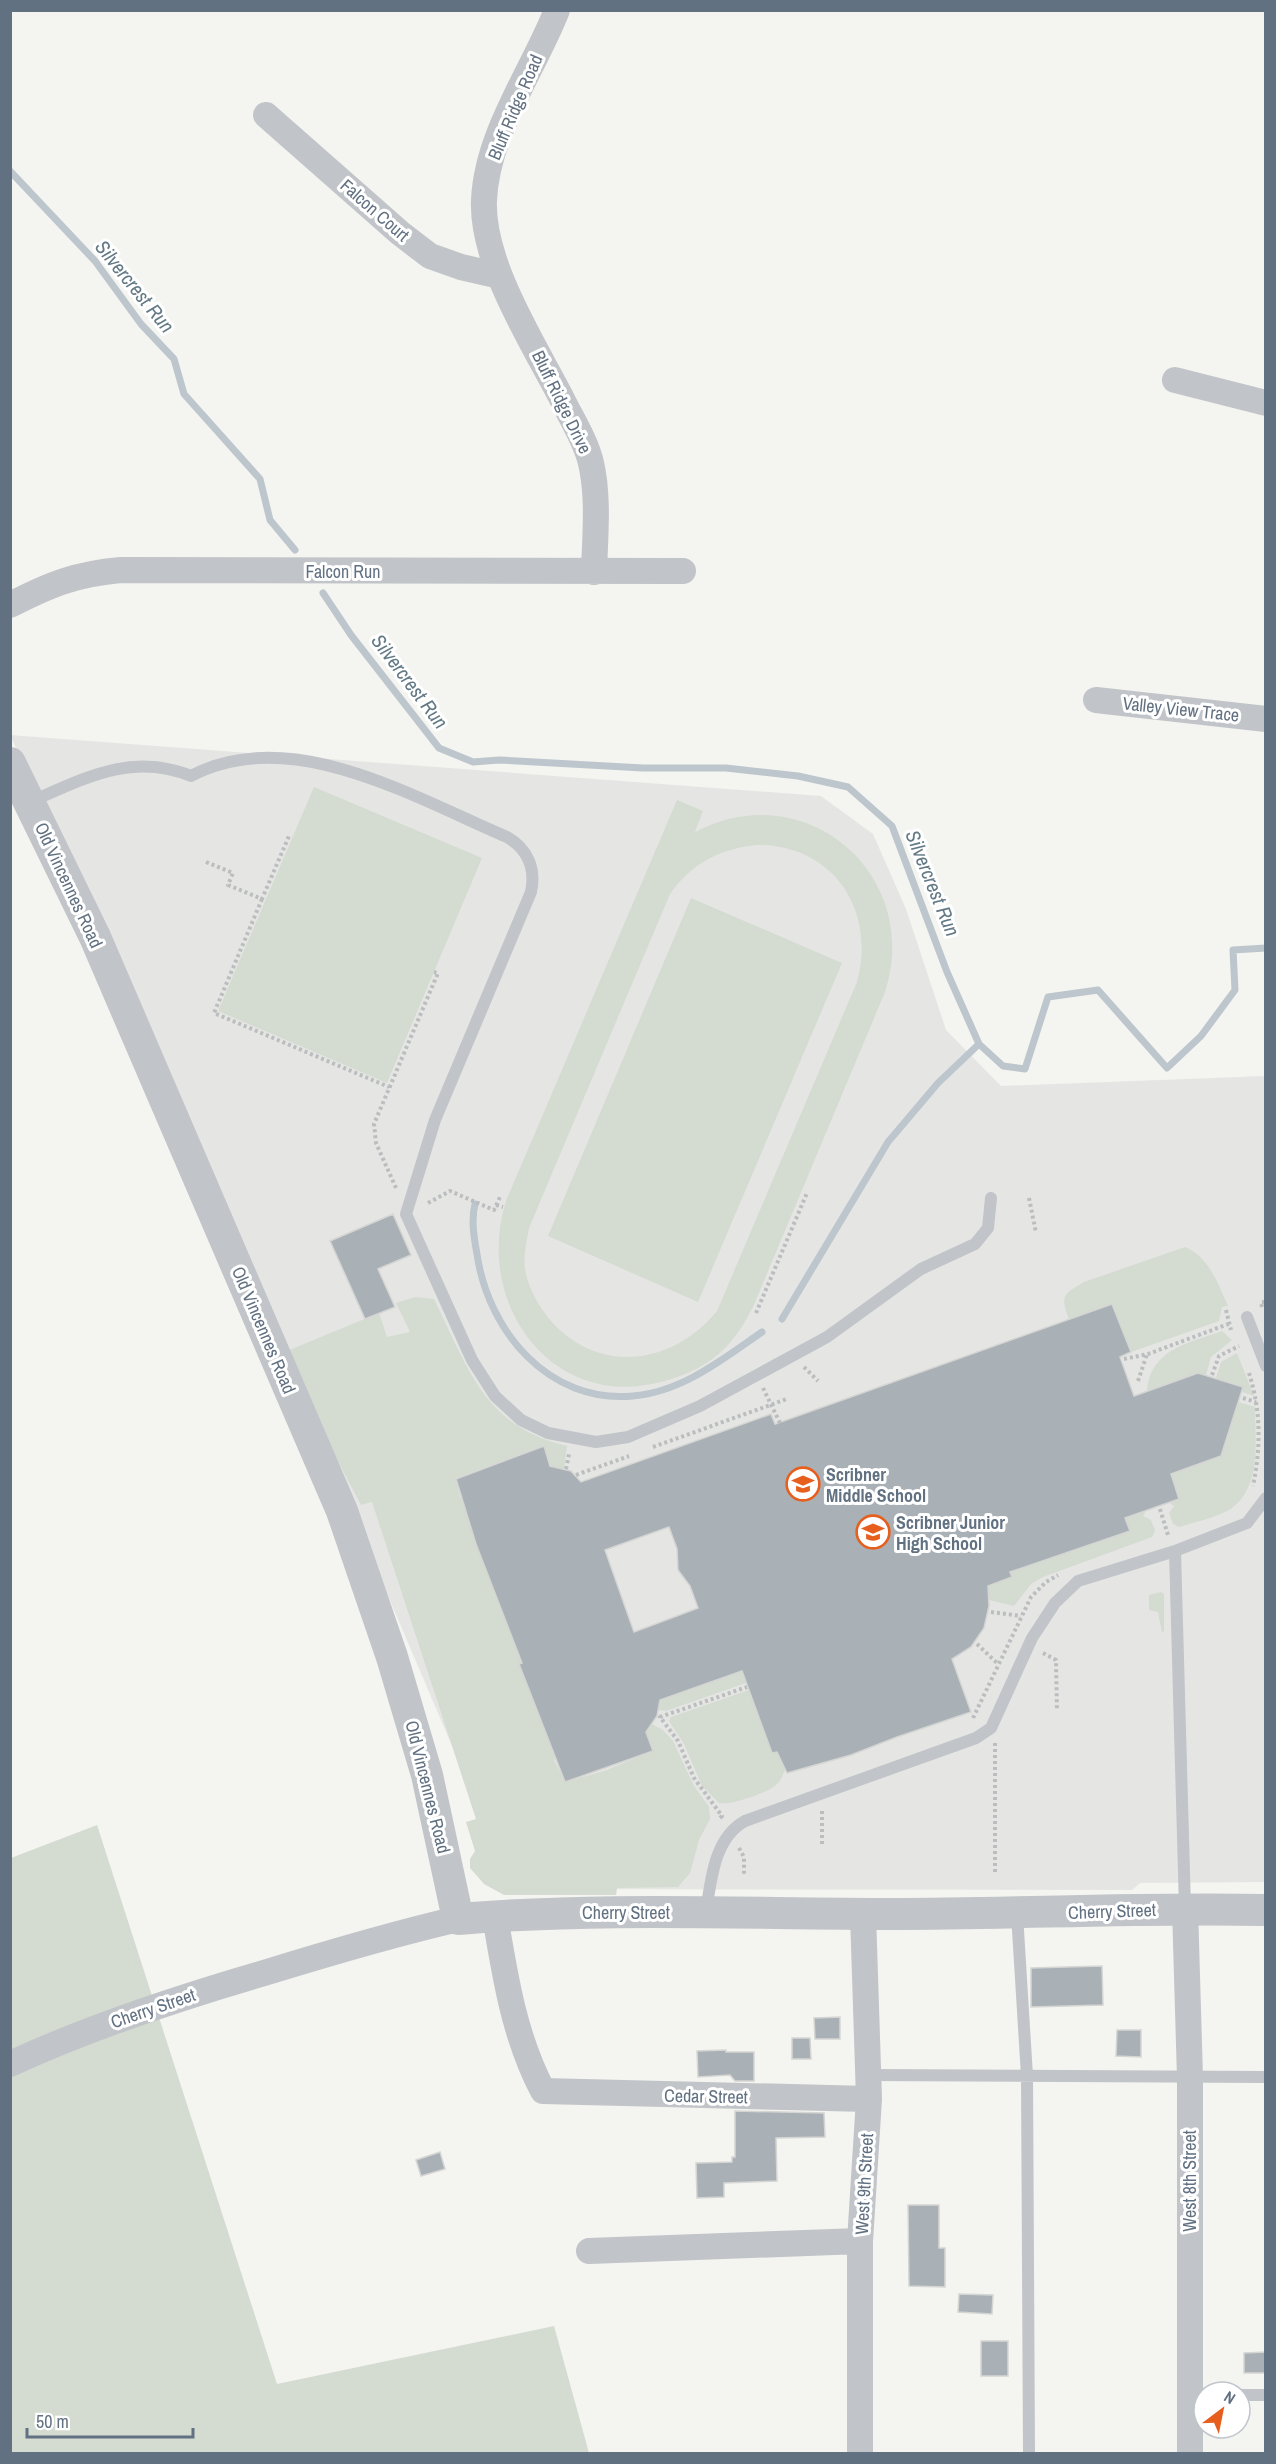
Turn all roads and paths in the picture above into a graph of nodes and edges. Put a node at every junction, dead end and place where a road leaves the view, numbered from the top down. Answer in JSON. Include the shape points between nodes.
{"nodes":[{"id":1,"x":557,"y":10,"type":"edge"},
{"id":2,"x":266,"y":115,"type":"dead end"},
{"id":3,"x":500,"y":276,"type":"junction"},
{"id":4,"x":1175,"y":380,"type":"dead end"},
{"id":5,"x":1266,"y":403,"type":"edge"},
{"id":6,"x":683,"y":571,"type":"dead end"},
{"id":7,"x":594,"y":572,"type":"junction"},
{"id":8,"x":10,"y":605,"type":"edge"},
{"id":9,"x":1096,"y":700,"type":"dead end"},
{"id":10,"x":1266,"y":719,"type":"edge"},
{"id":11,"x":10,"y":763,"type":"edge"},
{"id":12,"x":30,"y":802,"type":"junction"},
{"id":13,"x":289,"y":836,"type":"dead end"},
{"id":14,"x":206,"y":862,"type":"dead end"},
{"id":15,"x":262,"y":900,"type":"junction"},
{"id":16,"x":434,"y":972,"type":"dead end"},
{"id":17,"x":389,"y":1087,"type":"junction"},
{"id":18,"x":807,"y":1193,"type":"dead end"},
{"id":19,"x":500,"y":1197,"type":"dead end"},
{"id":20,"x":991,"y":1198,"type":"dead end"},
{"id":21,"x":1029,"y":1198,"type":"dead end"},
{"id":22,"x":496,"y":1205,"type":"junction"},
{"id":23,"x":503,"y":1208,"type":"dead end"},
{"id":24,"x":406,"y":1211,"type":"junction"},
{"id":25,"x":1036,"y":1233,"type":"dead end"},
{"id":26,"x":756,"y":1313,"type":"dead end"},
{"id":27,"x":1247,"y":1317,"type":"dead end"},
{"id":28,"x":1229,"y":1324,"type":"dead end"},
{"id":29,"x":1239,"y":1346,"type":"dead end"},
{"id":30,"x":1148,"y":1354,"type":"junction"},
{"id":31,"x":1124,"y":1359,"type":"dead end"},
{"id":32,"x":1266,"y":1366,"type":"edge"},
{"id":33,"x":1212,"y":1375,"type":"dead end"},
{"id":34,"x":756,"y":1376,"type":"junction"},
{"id":35,"x":1138,"y":1381,"type":"dead end"},
{"id":36,"x":1243,"y":1398,"type":"dead end"},
{"id":37,"x":787,"y":1399,"type":"dead end"},
{"id":38,"x":1257,"y":1402,"type":"dead end"},
{"id":39,"x":773,"y":1404,"type":"junction"},
{"id":40,"x":780,"y":1423,"type":"dead end"},
{"id":41,"x":642,"y":1451,"type":"dead end"},
{"id":42,"x":631,"y":1455,"type":"dead end"},
{"id":43,"x":576,"y":1475,"type":"dead end"},
{"id":44,"x":1266,"y":1498,"type":"edge"},
{"id":45,"x":1160,"y":1509,"type":"dead end"},
{"id":46,"x":1168,"y":1535,"type":"dead end"},
{"id":47,"x":1175,"y":1551,"type":"junction"},
{"id":48,"x":991,"y":1612,"type":"dead end"},
{"id":49,"x":1021,"y":1616,"type":"dead end"},
{"id":50,"x":1011,"y":1637,"type":"dead end"},
{"id":51,"x":977,"y":1644,"type":"dead end"},
{"id":52,"x":1028,"y":1646,"type":"junction"},
{"id":53,"x":998,"y":1664,"type":"dead end"},
{"id":54,"x":747,"y":1687,"type":"dead end"},
{"id":55,"x":1056,"y":1711,"type":"dead end"},
{"id":56,"x":974,"y":1716,"type":"dead end"},
{"id":57,"x":986,"y":1731,"type":"junction"},
{"id":58,"x":822,"y":1794,"type":"junction"},
{"id":59,"x":717,"y":1820,"type":"dead end"},
{"id":60,"x":822,"y":1846,"type":"dead end"},
{"id":61,"x":995,"y":1874,"type":"dead end"},
{"id":62,"x":1185,"y":1908,"type":"junction"},
{"id":63,"x":1266,"y":1910,"type":"edge"},
{"id":64,"x":706,"y":1913,"type":"junction"},
{"id":65,"x":863,"y":1914,"type":"junction"},
{"id":66,"x":1017,"y":1914,"type":"junction"},
{"id":67,"x":495,"y":1916,"type":"junction"},
{"id":68,"x":458,"y":1919,"type":"junction"},
{"id":69,"x":10,"y":2064,"type":"edge"},
{"id":70,"x":1027,"y":2076,"type":"junction"},
{"id":71,"x":1266,"y":2077,"type":"edge"},
{"id":72,"x":1190,"y":2078,"type":"junction"},
{"id":73,"x":869,"y":2087,"type":"junction"},
{"id":74,"x":860,"y":2241,"type":"junction"},
{"id":75,"x":589,"y":2251,"type":"dead end"},
{"id":76,"x":1197,"y":2380,"type":"edge"},
{"id":77,"x":1192,"y":2437,"type":"edge"},
{"id":78,"x":860,"y":2454,"type":"edge"},
{"id":79,"x":1029,"y":2454,"type":"edge"},
{"id":80,"x":1190,"y":2454,"type":"edge"}],
"edges":[{"from":1,"to":3,"type":"street","name":"Bluff Ridge Road","via":[[509,111],[486,180],[484,218]]},
{"from":2,"to":3,"type":"street","name":"Falcon Court","via":[[430,256]]},
{"from":3,"to":7,"type":"street","name":"Bluff Ridge Drive","via":[[552,376],[591,463],[596,510]]},
{"from":4,"to":5,"type":"street"},
{"from":6,"to":7,"type":"street","name":"Falcon Run"},
{"from":7,"to":8,"type":"street","name":"Falcon Run","via":[[122,570],[85,573]]},
{"from":9,"to":10,"type":"street","name":"Valley View Trace"},
{"from":11,"to":12,"type":"street","name":"Old Vincennes Road"},
{"from":12,"to":24,"type":"lane","via":[[106,770],[153,766],[191,776],[213,764],[231,761],[296,759],[339,766],[507,837],[519,846],[528,857],[534,877],[528,901],[437,1114]]},
{"from":12,"to":68,"type":"street","name":"Old Vincennes Road","via":[[95,937],[342,1511],[427,1775]]},
{"from":13,"to":15,"type":"path"},
{"from":14,"to":15,"type":"path","via":[[233,873],[228,885]]},
{"from":15,"to":17,"type":"path","via":[[214,1013]]},
{"from":16,"to":17,"type":"path","via":[[438,973]]},
{"from":17,"to":24,"type":"path","via":[[373,1132]]},
{"from":18,"to":26,"type":"path"},
{"from":19,"to":22,"type":"path"},
{"from":20,"to":34,"type":"lane","via":[[988,1228],[975,1244],[921,1269],[826,1337]]},
{"from":21,"to":25,"type":"path"},
{"from":22,"to":23,"type":"path"},
{"from":22,"to":24,"type":"path","via":[[494,1210],[450,1191]]},
{"from":24,"to":34,"type":"lane","via":[[487,1385],[521,1420],[548,1433],[596,1442],[628,1437]]},
{"from":27,"to":32,"type":"lane"},
{"from":28,"to":30,"type":"path"},
{"from":29,"to":33,"type":"path","via":[[1219,1356]]},
{"from":30,"to":31,"type":"path"},
{"from":30,"to":35,"type":"path"},
{"from":34,"to":39,"type":"path"},
{"from":36,"to":38,"type":"path"},
{"from":37,"to":39,"type":"path"},
{"from":39,"to":40,"type":"path"},
{"from":39,"to":41,"type":"path"},
{"from":42,"to":43,"type":"path"},
{"from":44,"to":47,"type":"lane","via":[[1247,1523]]},
{"from":45,"to":46,"type":"path"},
{"from":47,"to":52,"type":"lane","via":[[1078,1581],[1055,1603]]},
{"from":47,"to":62,"type":"lane"},
{"from":48,"to":49,"type":"path"},
{"from":50,"to":52,"type":"path"},
{"from":51,"to":53,"type":"path"},
{"from":52,"to":55,"type":"path","via":[[1056,1660]]},
{"from":52,"to":57,"type":"lane","via":[[995,1720]]},
{"from":54,"to":59,"type":"path","via":[[660,1717],[678,1741],[694,1778],[722,1816]]},
{"from":56,"to":57,"type":"path"},
{"from":57,"to":58,"type":"lane","via":[[940,1752]]},
{"from":57,"to":61,"type":"path","via":[[996,1745]]},
{"from":58,"to":60,"type":"path"},
{"from":58,"to":64,"type":"lane","via":[[745,1821],[730,1831],[716,1859]]},
{"from":62,"to":63,"type":"street","name":"Cherry Street"},
{"from":62,"to":66,"type":"street","name":"Cherry Street"},
{"from":62,"to":72,"type":"street","name":"West 8th Street"},
{"from":64,"to":65,"type":"street","name":"Cherry Street"},
{"from":64,"to":67,"type":"street","name":"Cherry Street"},
{"from":65,"to":66,"type":"street","name":"Cherry Street"},
{"from":65,"to":73,"type":"street","name":"West 9th Street"},
{"from":66,"to":70,"type":"lane"},
{"from":67,"to":68,"type":"street","name":"Cherry Street"},
{"from":67,"to":73,"type":"street","name":"Cedar Street","via":[[507,1993],[530,2068],[543,2091]]},
{"from":68,"to":69,"type":"street","name":"Cherry Street","via":[[198,1992]]},
{"from":70,"to":72,"type":"lane"},
{"from":70,"to":73,"type":"lane"},
{"from":70,"to":79,"type":"lane"},
{"from":71,"to":72,"type":"lane"},
{"from":72,"to":76,"type":"street","name":"West 8th Street"},
{"from":73,"to":74,"type":"street","name":"West 9th Street"},
{"from":74,"to":75,"type":"street"},
{"from":74,"to":78,"type":"street","name":"West 9th Street"},
{"from":77,"to":80,"type":"street","name":"West 8th Street"}]}
